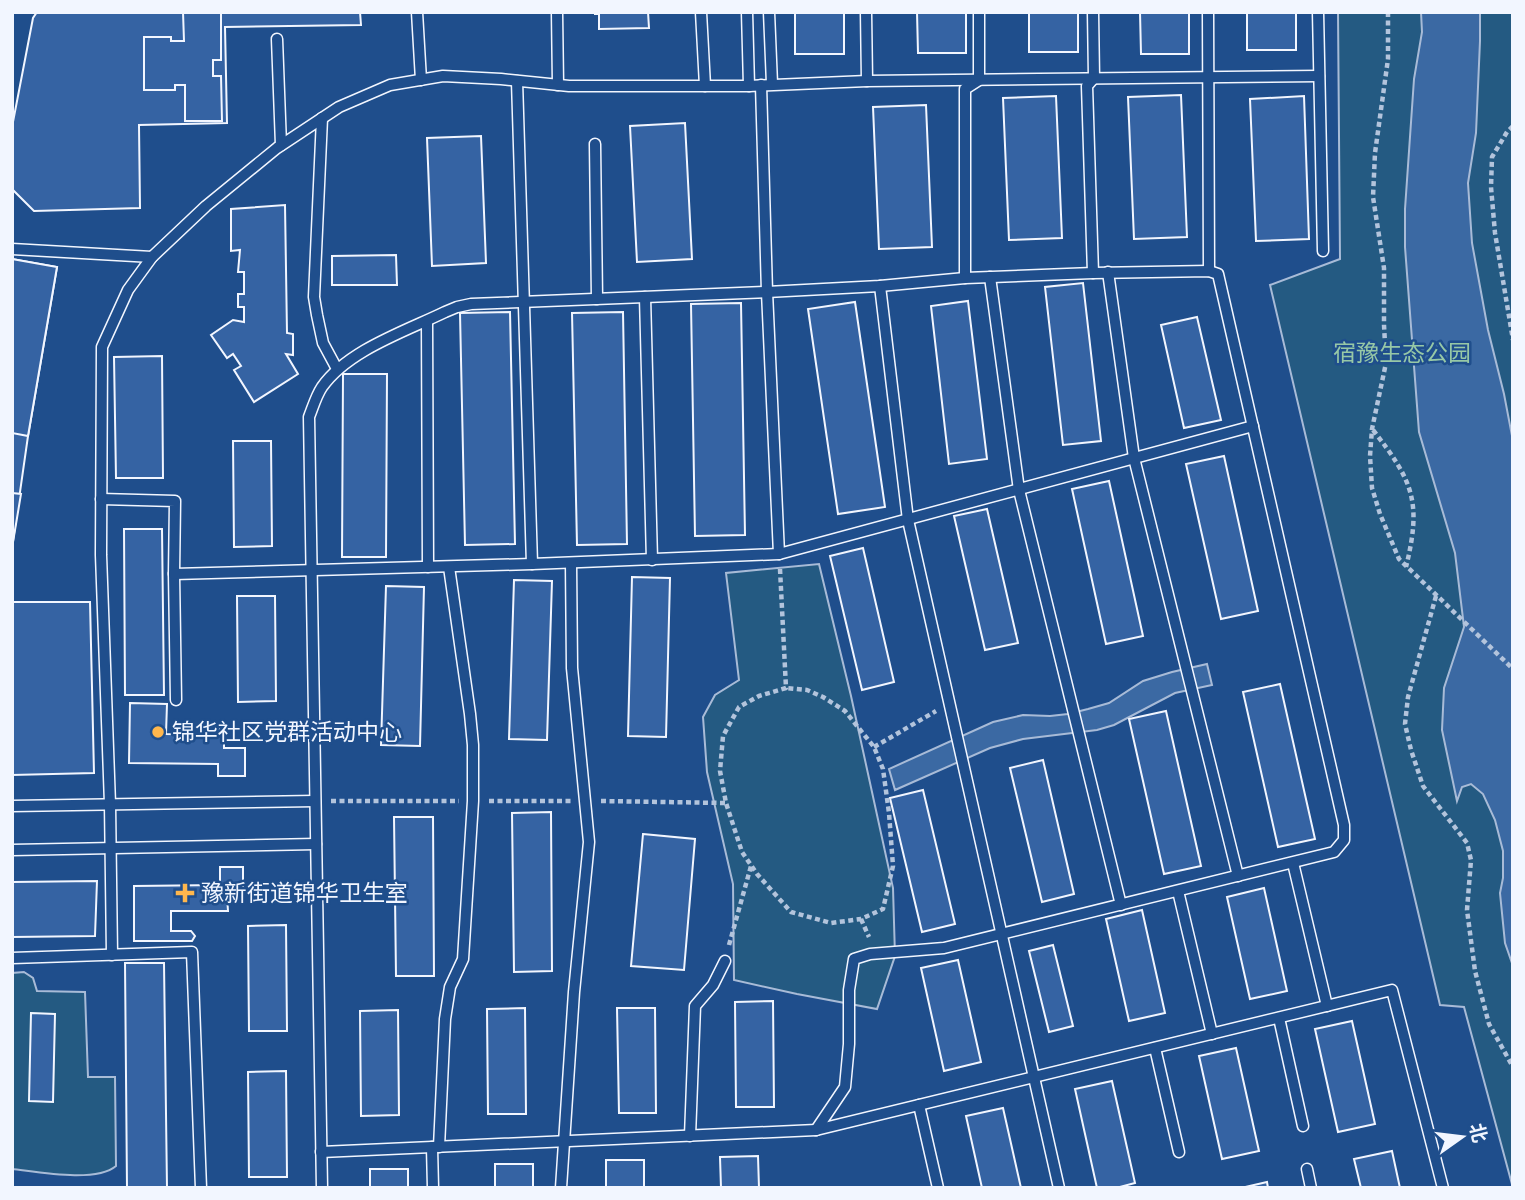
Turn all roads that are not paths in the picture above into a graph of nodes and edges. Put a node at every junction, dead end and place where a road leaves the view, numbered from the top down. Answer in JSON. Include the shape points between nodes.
{"nodes":[{"id":1,"x":417,"y":12,"type":"edge"},
{"id":2,"x":557,"y":12,"type":"edge"},
{"id":3,"x":701,"y":12,"type":"edge"},
{"id":4,"x":747,"y":12,"type":"edge"},
{"id":5,"x":769,"y":12,"type":"edge"},
{"id":6,"x":866,"y":12,"type":"edge"},
{"id":7,"x":979,"y":12,"type":"edge"},
{"id":8,"x":1093,"y":12,"type":"edge"},
{"id":9,"x":1208,"y":12,"type":"edge"},
{"id":10,"x":1318,"y":12,"type":"edge"},
{"id":11,"x":277,"y":39,"type":"dead end"},
{"id":12,"x":1320,"y":76,"type":"junction"},
{"id":13,"x":1208,"y":77,"type":"junction"},
{"id":14,"x":1094,"y":78,"type":"junction"},
{"id":15,"x":421,"y":80,"type":"junction"},
{"id":16,"x":979,"y":80,"type":"junction"},
{"id":17,"x":517,"y":81,"type":"junction"},
{"id":18,"x":867,"y":81,"type":"junction"},
{"id":19,"x":558,"y":85,"type":"junction"},
{"id":20,"x":761,"y":85,"type":"junction"},
{"id":21,"x":705,"y":86,"type":"junction"},
{"id":22,"x":322,"y":118,"type":"junction"},
{"id":23,"x":595,"y":144,"type":"dead end"},
{"id":24,"x":281,"y":145,"type":"junction"},
{"id":25,"x":12,"y":249,"type":"edge"},
{"id":26,"x":1322,"y":251,"type":"dead end"},
{"id":27,"x":152,"y":257,"type":"junction"},
{"id":28,"x":1209,"y":271,"type":"junction"},
{"id":29,"x":1108,"y":272,"type":"junction"},
{"id":30,"x":1093,"y":273,"type":"junction"},
{"id":31,"x":990,"y":277,"type":"junction"},
{"id":32,"x":965,"y":278,"type":"junction"},
{"id":33,"x":880,"y":286,"type":"junction"},
{"id":34,"x":767,"y":292,"type":"junction"},
{"id":35,"x":645,"y":297,"type":"junction"},
{"id":36,"x":597,"y":299,"type":"junction"},
{"id":37,"x":525,"y":302,"type":"junction"},
{"id":38,"x":427,"y":321,"type":"junction"},
{"id":39,"x":337,"y":369,"type":"junction"},
{"id":40,"x":1253,"y":426,"type":"junction"},
{"id":41,"x":1134,"y":458,"type":"junction"},
{"id":42,"x":1019,"y":490,"type":"junction"},
{"id":43,"x":101,"y":499,"type":"junction"},
{"id":44,"x":908,"y":520,"type":"junction"},
{"id":45,"x":779,"y":554,"type":"junction"},
{"id":46,"x":652,"y":561,"type":"junction"},
{"id":47,"x":571,"y":563,"type":"junction"},
{"id":48,"x":532,"y":564,"type":"junction"},
{"id":49,"x":428,"y":567,"type":"junction"},
{"id":50,"x":449,"y":567,"type":"junction"},
{"id":51,"x":311,"y":571,"type":"junction"},
{"id":52,"x":174,"y":574,"type":"junction"},
{"id":53,"x":176,"y":699,"type":"dead end"},
{"id":54,"x":315,"y":800,"type":"junction"},
{"id":55,"x":110,"y":804,"type":"junction"},
{"id":56,"x":12,"y":806,"type":"edge"},
{"id":57,"x":316,"y":844,"type":"junction"},
{"id":58,"x":110,"y":848,"type":"junction"},
{"id":59,"x":12,"y":850,"type":"edge"},
{"id":60,"x":1293,"y":863,"type":"junction"},
{"id":61,"x":1238,"y":876,"type":"junction"},
{"id":62,"x":1178,"y":891,"type":"junction"},
{"id":63,"x":1121,"y":905,"type":"junction"},
{"id":64,"x":1000,"y":935,"type":"junction"},
{"id":65,"x":112,"y":955,"type":"junction"},
{"id":66,"x":12,"y":958,"type":"edge"},
{"id":67,"x":725,"y":961,"type":"road end"},
{"id":68,"x":1328,"y":1006,"type":"junction"},
{"id":69,"x":1279,"y":1018,"type":"junction"},
{"id":70,"x":1212,"y":1034,"type":"junction"},
{"id":71,"x":1155,"y":1048,"type":"junction"},
{"id":72,"x":1034,"y":1077,"type":"junction"},
{"id":73,"x":919,"y":1105,"type":"junction"},
{"id":74,"x":1303,"y":1126,"type":"dead end"},
{"id":75,"x":816,"y":1130,"type":"junction"},
{"id":76,"x":690,"y":1136,"type":"junction"},
{"id":77,"x":564,"y":1142,"type":"junction"},
{"id":78,"x":436,"y":1147,"type":"junction"},
{"id":79,"x":321,"y":1152,"type":"junction"},
{"id":80,"x":1179,"y":1152,"type":"dead end"},
{"id":81,"x":1307,"y":1169,"type":"dead end"},
{"id":82,"x":201,"y":1188,"type":"edge"},
{"id":83,"x":322,"y":1188,"type":"edge"},
{"id":84,"x":433,"y":1188,"type":"edge"},
{"id":85,"x":561,"y":1188,"type":"edge"},
{"id":86,"x":938,"y":1188,"type":"edge"},
{"id":87,"x":1059,"y":1188,"type":"edge"},
{"id":88,"x":1311,"y":1188,"type":"edge"},
{"id":89,"x":1443,"y":1188,"type":"edge"}],
"edges":[{"from":1,"to":15,"type":"lane"},
{"from":2,"to":19,"type":"lane"},
{"from":3,"to":21,"type":"lane"},
{"from":4,"to":20,"type":"lane"},
{"from":5,"to":20,"type":"lane"},
{"from":6,"to":18,"type":"lane"},
{"from":7,"to":16,"type":"lane"},
{"from":8,"to":14,"type":"lane"},
{"from":9,"to":13,"type":"lane"},
{"from":10,"to":12,"type":"lane"},
{"from":11,"to":24,"type":"lane"},
{"from":12,"to":13,"type":"lane"},
{"from":12,"to":26,"type":"lane"},
{"from":13,"to":14,"type":"lane"},
{"from":13,"to":28,"type":"lane"},
{"from":14,"to":16,"type":"lane"},
{"from":14,"to":30,"type":"lane","via":[[1087,86]]},
{"from":15,"to":17,"type":"lane","via":[[443,76]]},
{"from":15,"to":22,"type":"lane","via":[[390,85]]},
{"from":16,"to":18,"type":"lane"},
{"from":16,"to":32,"type":"lane","via":[[965,89]]},
{"from":17,"to":19,"type":"lane"},
{"from":17,"to":37,"type":"lane"},
{"from":18,"to":20,"type":"lane"},
{"from":19,"to":21,"type":"lane"},
{"from":20,"to":21,"type":"lane"},
{"from":20,"to":34,"type":"lane"},
{"from":22,"to":24,"type":"lane"},
{"from":22,"to":39,"type":"lane","via":[[314,297],[323,343]]},
{"from":23,"to":36,"type":"lane"},
{"from":24,"to":27,"type":"lane"},
{"from":25,"to":27,"type":"lane"},
{"from":27,"to":43,"type":"lane","via":[[128,290],[102,347]]},
{"from":28,"to":29,"type":"lane"},
{"from":28,"to":40,"type":"lane","via":[[1218,274]]},
{"from":29,"to":30,"type":"lane"},
{"from":29,"to":41,"type":"lane"},
{"from":30,"to":31,"type":"lane"},
{"from":31,"to":32,"type":"lane"},
{"from":31,"to":42,"type":"lane"},
{"from":32,"to":33,"type":"lane"},
{"from":33,"to":34,"type":"lane"},
{"from":33,"to":44,"type":"lane"},
{"from":34,"to":35,"type":"lane"},
{"from":34,"to":45,"type":"lane"},
{"from":35,"to":36,"type":"lane"},
{"from":35,"to":46,"type":"lane"},
{"from":36,"to":37,"type":"lane"},
{"from":37,"to":38,"type":"lane","via":[[471,304]]},
{"from":37,"to":48,"type":"lane"},
{"from":38,"to":39,"type":"lane"},
{"from":38,"to":49,"type":"lane"},
{"from":39,"to":51,"type":"lane","via":[[320,389],[309,417]]},
{"from":40,"to":41,"type":"lane"},
{"from":40,"to":60,"type":"lane","via":[[1345,825],[1344,840],[1334,852]]},
{"from":41,"to":42,"type":"lane"},
{"from":41,"to":61,"type":"lane"},
{"from":42,"to":44,"type":"lane"},
{"from":42,"to":63,"type":"lane"},
{"from":43,"to":52,"type":"lane","via":[[175,501]]},
{"from":43,"to":55,"type":"lane"},
{"from":44,"to":45,"type":"lane"},
{"from":44,"to":64,"type":"lane"},
{"from":45,"to":46,"type":"lane"},
{"from":46,"to":47,"type":"lane"},
{"from":47,"to":48,"type":"lane"},
{"from":47,"to":77,"type":"lane","via":[[572,668],[589,842]]},
{"from":48,"to":50,"type":"lane"},
{"from":49,"to":50,"type":"lane"},
{"from":49,"to":51,"type":"lane"},
{"from":50,"to":78,"type":"lane","via":[[470,714],[472,801],[463,959],[450,988],[445,1019]]},
{"from":51,"to":52,"type":"lane"},
{"from":51,"to":54,"type":"lane"},
{"from":52,"to":53,"type":"lane"},
{"from":54,"to":55,"type":"lane"},
{"from":54,"to":57,"type":"lane"},
{"from":55,"to":56,"type":"lane"},
{"from":55,"to":58,"type":"lane"},
{"from":57,"to":58,"type":"lane"},
{"from":57,"to":79,"type":"lane"},
{"from":58,"to":59,"type":"lane"},
{"from":58,"to":65,"type":"lane"},
{"from":60,"to":61,"type":"lane"},
{"from":60,"to":68,"type":"lane"},
{"from":61,"to":62,"type":"lane"},
{"from":62,"to":63,"type":"lane"},
{"from":62,"to":70,"type":"lane"},
{"from":63,"to":64,"type":"lane"},
{"from":64,"to":72,"type":"lane"},
{"from":64,"to":75,"type":"lane","via":[[944,948],[854,959],[845,1087]]},
{"from":65,"to":66,"type":"lane"},
{"from":65,"to":82,"type":"lane","via":[[192,952]]},
{"from":67,"to":76,"type":"lane","via":[[695,1006]]},
{"from":68,"to":69,"type":"lane"},
{"from":68,"to":89,"type":"lane","via":[[1392,990]]},
{"from":69,"to":70,"type":"lane"},
{"from":69,"to":74,"type":"lane"},
{"from":70,"to":71,"type":"lane"},
{"from":71,"to":72,"type":"lane"},
{"from":71,"to":80,"type":"lane"},
{"from":72,"to":73,"type":"lane"},
{"from":72,"to":87,"type":"lane"},
{"from":73,"to":75,"type":"lane"},
{"from":73,"to":86,"type":"lane"},
{"from":75,"to":76,"type":"lane"},
{"from":76,"to":77,"type":"lane"},
{"from":77,"to":78,"type":"lane"},
{"from":77,"to":85,"type":"lane"},
{"from":78,"to":79,"type":"lane"},
{"from":78,"to":84,"type":"lane"},
{"from":79,"to":83,"type":"lane"},
{"from":81,"to":88,"type":"lane"}]}
